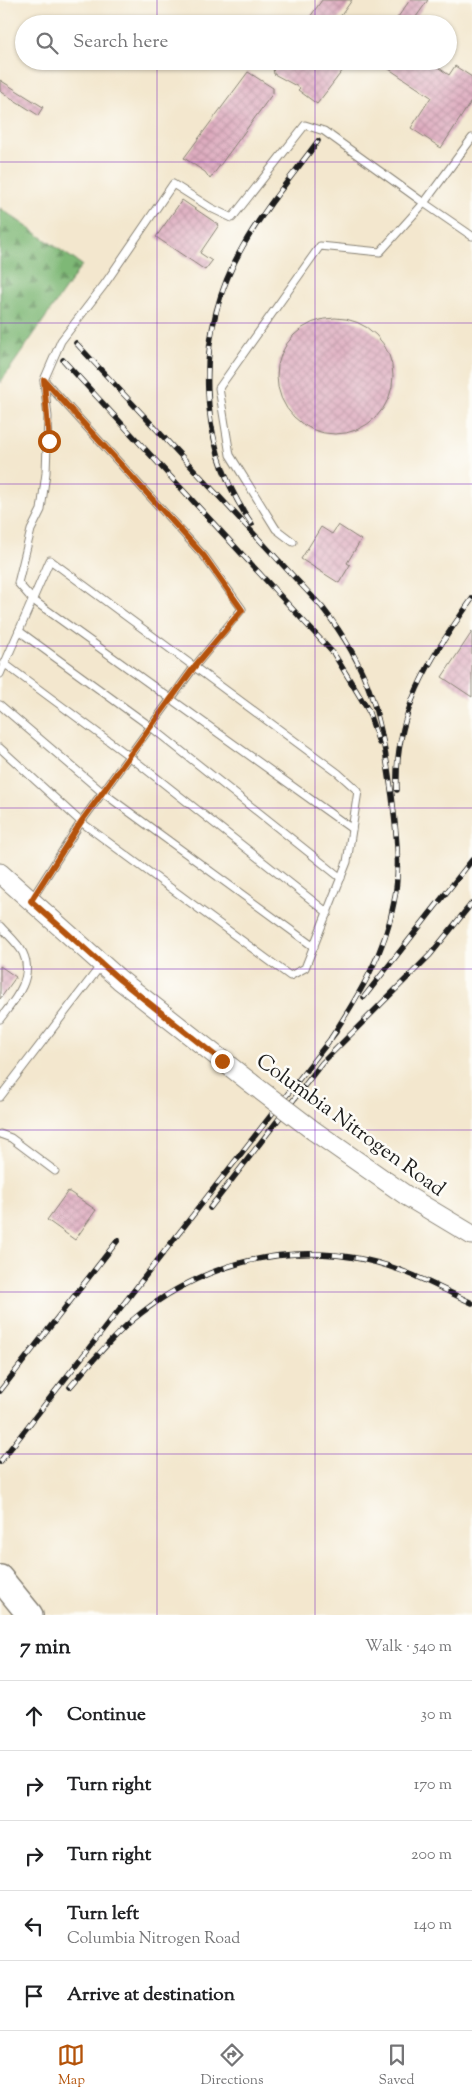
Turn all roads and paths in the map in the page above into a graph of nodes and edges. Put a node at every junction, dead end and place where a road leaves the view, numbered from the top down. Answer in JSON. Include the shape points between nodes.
{"nodes":[{"id":1,"x":472,"y":138,"type":"edge"},
{"id":2,"x":424,"y":203,"type":"junction"},
{"id":3,"x":472,"y":236,"type":"edge"},
{"id":4,"x":44,"y":380,"type":"junction"},
{"id":5,"x":294,"y":542,"type":"dead end"},
{"id":6,"x":33,"y":600,"type":"junction"},
{"id":7,"x":19,"y":631,"type":"junction"},
{"id":8,"x":5,"y":664,"type":"junction"},
{"id":9,"x":195,"y":666,"type":"junction"},
{"id":10,"x":0,"y":674,"type":"edge"},
{"id":11,"x":170,"y":700,"type":"junction"},
{"id":12,"x":0,"y":704,"type":"edge"},
{"id":13,"x":150,"y":727,"type":"junction"},
{"id":14,"x":0,"y":748,"type":"edge"},
{"id":15,"x":129,"y":756,"type":"junction"},
{"id":16,"x":102,"y":792,"type":"junction"},
{"id":17,"x":81,"y":822,"type":"junction"},
{"id":18,"x":352,"y":830,"type":"junction"},
{"id":19,"x":0,"y":873,"type":"edge"},
{"id":20,"x":341,"y":878,"type":"junction"},
{"id":21,"x":31,"y":901,"type":"junction"},
{"id":22,"x":328,"y":913,"type":"junction"},
{"id":23,"x":0,"y":926,"type":"edge"},
{"id":24,"x":314,"y":947,"type":"junction"},
{"id":25,"x":102,"y":964,"type":"junction"},
{"id":26,"x":0,"y":1019,"type":"edge"},
{"id":27,"x":0,"y":1097,"type":"edge"},
{"id":28,"x":0,"y":1134,"type":"edge"},
{"id":29,"x":55,"y":1172,"type":"dead end"},
{"id":30,"x":472,"y":1235,"type":"edge"},
{"id":31,"x":0,"y":1578,"type":"edge"},
{"id":32,"x":16,"y":1609,"type":"edge"}],
"edges":[{"from":1,"to":2,"type":"lane"},
{"from":2,"to":3,"type":"lane"},
{"from":2,"to":4,"type":"lane","via":[[324,131],[305,125],[232,218],[173,184],[62,340]]},
{"from":2,"to":5,"type":"lane","via":[[380,252],[320,246],[219,388],[230,455],[276,529]]},
{"from":4,"to":6,"type":"lane","via":[[49,441],[45,482],[41,510],[31,530],[18,583]]},
{"from":4,"to":9,"type":"lane","via":[[204,556],[242,610]]},
{"from":6,"to":7,"type":"lane"},
{"from":6,"to":9,"type":"lane","via":[[50,560]]},
{"from":6,"to":11,"type":"lane"},
{"from":7,"to":8,"type":"lane"},
{"from":7,"to":13,"type":"lane"},
{"from":8,"to":10,"type":"lane"},
{"from":8,"to":15,"type":"lane"},
{"from":9,"to":11,"type":"lane"},
{"from":9,"to":18,"type":"lane","via":[[358,791]]},
{"from":11,"to":13,"type":"lane"},
{"from":11,"to":18,"type":"lane"},
{"from":12,"to":16,"type":"lane"},
{"from":13,"to":15,"type":"lane"},
{"from":13,"to":20,"type":"lane"},
{"from":14,"to":17,"type":"lane"},
{"from":15,"to":16,"type":"lane"},
{"from":15,"to":22,"type":"lane"},
{"from":16,"to":17,"type":"lane"},
{"from":16,"to":24,"type":"lane"},
{"from":17,"to":21,"type":"lane"},
{"from":17,"to":24,"type":"lane","via":[[290,976],[305,968]]},
{"from":18,"to":20,"type":"lane"},
{"from":19,"to":21,"type":"street","name":"Columbia Nitrogen Road"},
{"from":20,"to":22,"type":"lane"},
{"from":21,"to":25,"type":"street","name":"Columbia Nitrogen Road"},
{"from":22,"to":24,"type":"lane"},
{"from":23,"to":26,"type":"lane","via":[[23,953],[26,975],[22,992]]},
{"from":25,"to":27,"type":"lane"},
{"from":25,"to":30,"type":"street","name":"Columbia Nitrogen Road","bridge":true,"via":[[314,1131],[407,1196]]},
{"from":28,"to":29,"type":"lane","via":[[11,1138]]},
{"from":31,"to":32,"type":"highway"}]}
